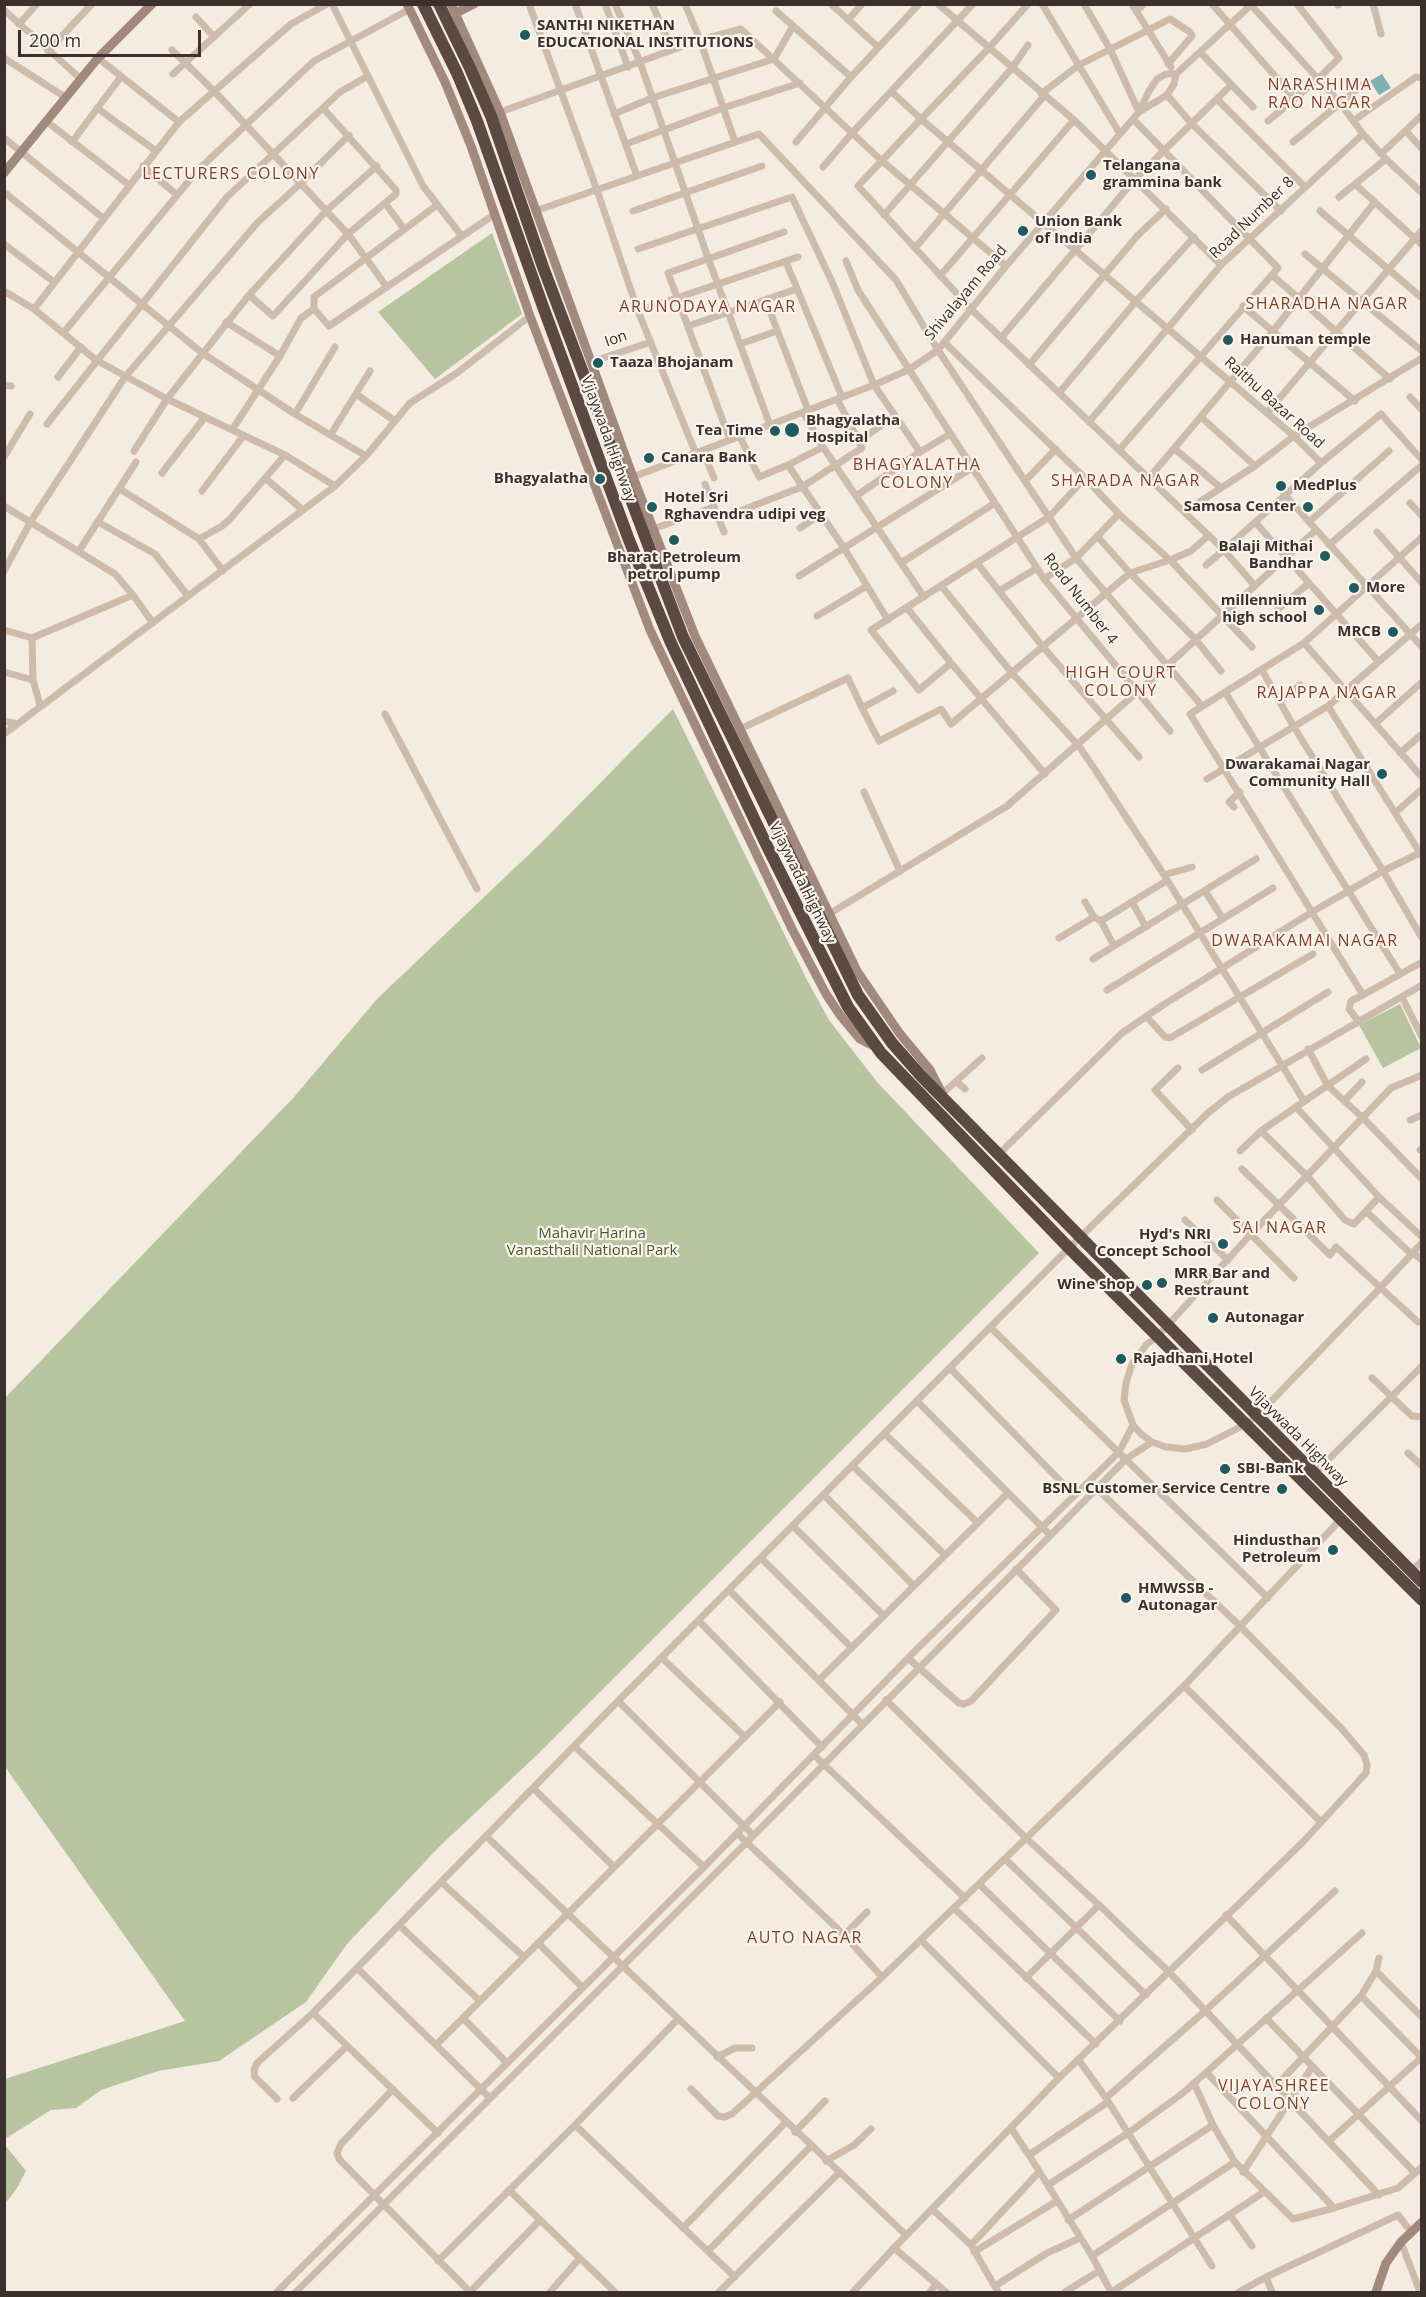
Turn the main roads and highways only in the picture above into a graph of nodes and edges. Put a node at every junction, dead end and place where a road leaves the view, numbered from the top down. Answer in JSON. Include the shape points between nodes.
{"nodes":[{"id":1,"x":423,"y":4,"type":"edge"},
{"id":2,"x":439,"y":4,"type":"edge"},
{"id":3,"x":505,"y":156,"type":"junction"},
{"id":4,"x":491,"y":161,"type":"junction"},
{"id":5,"x":1422,"y":1582,"type":"edge"},
{"id":6,"x":1422,"y":1600,"type":"edge"}],
"edges":[{"from":1,"to":4,"type":"highway","name":"Vijaywada Highway"},
{"from":2,"to":3,"type":"highway","name":"Vijaywada Highway","via":[[491,116]]},
{"from":3,"to":4,"type":"highway"},
{"from":3,"to":5,"type":"highway","name":"Vijaywada Highway","via":[[683,637],[858,995],[892,1043],[998,1155]]},
{"from":4,"to":6,"type":"highway","name":"Vijaywada Highway","via":[[629,540],[671,643],[832,978],[862,1029],[1068,1248]]}]}
